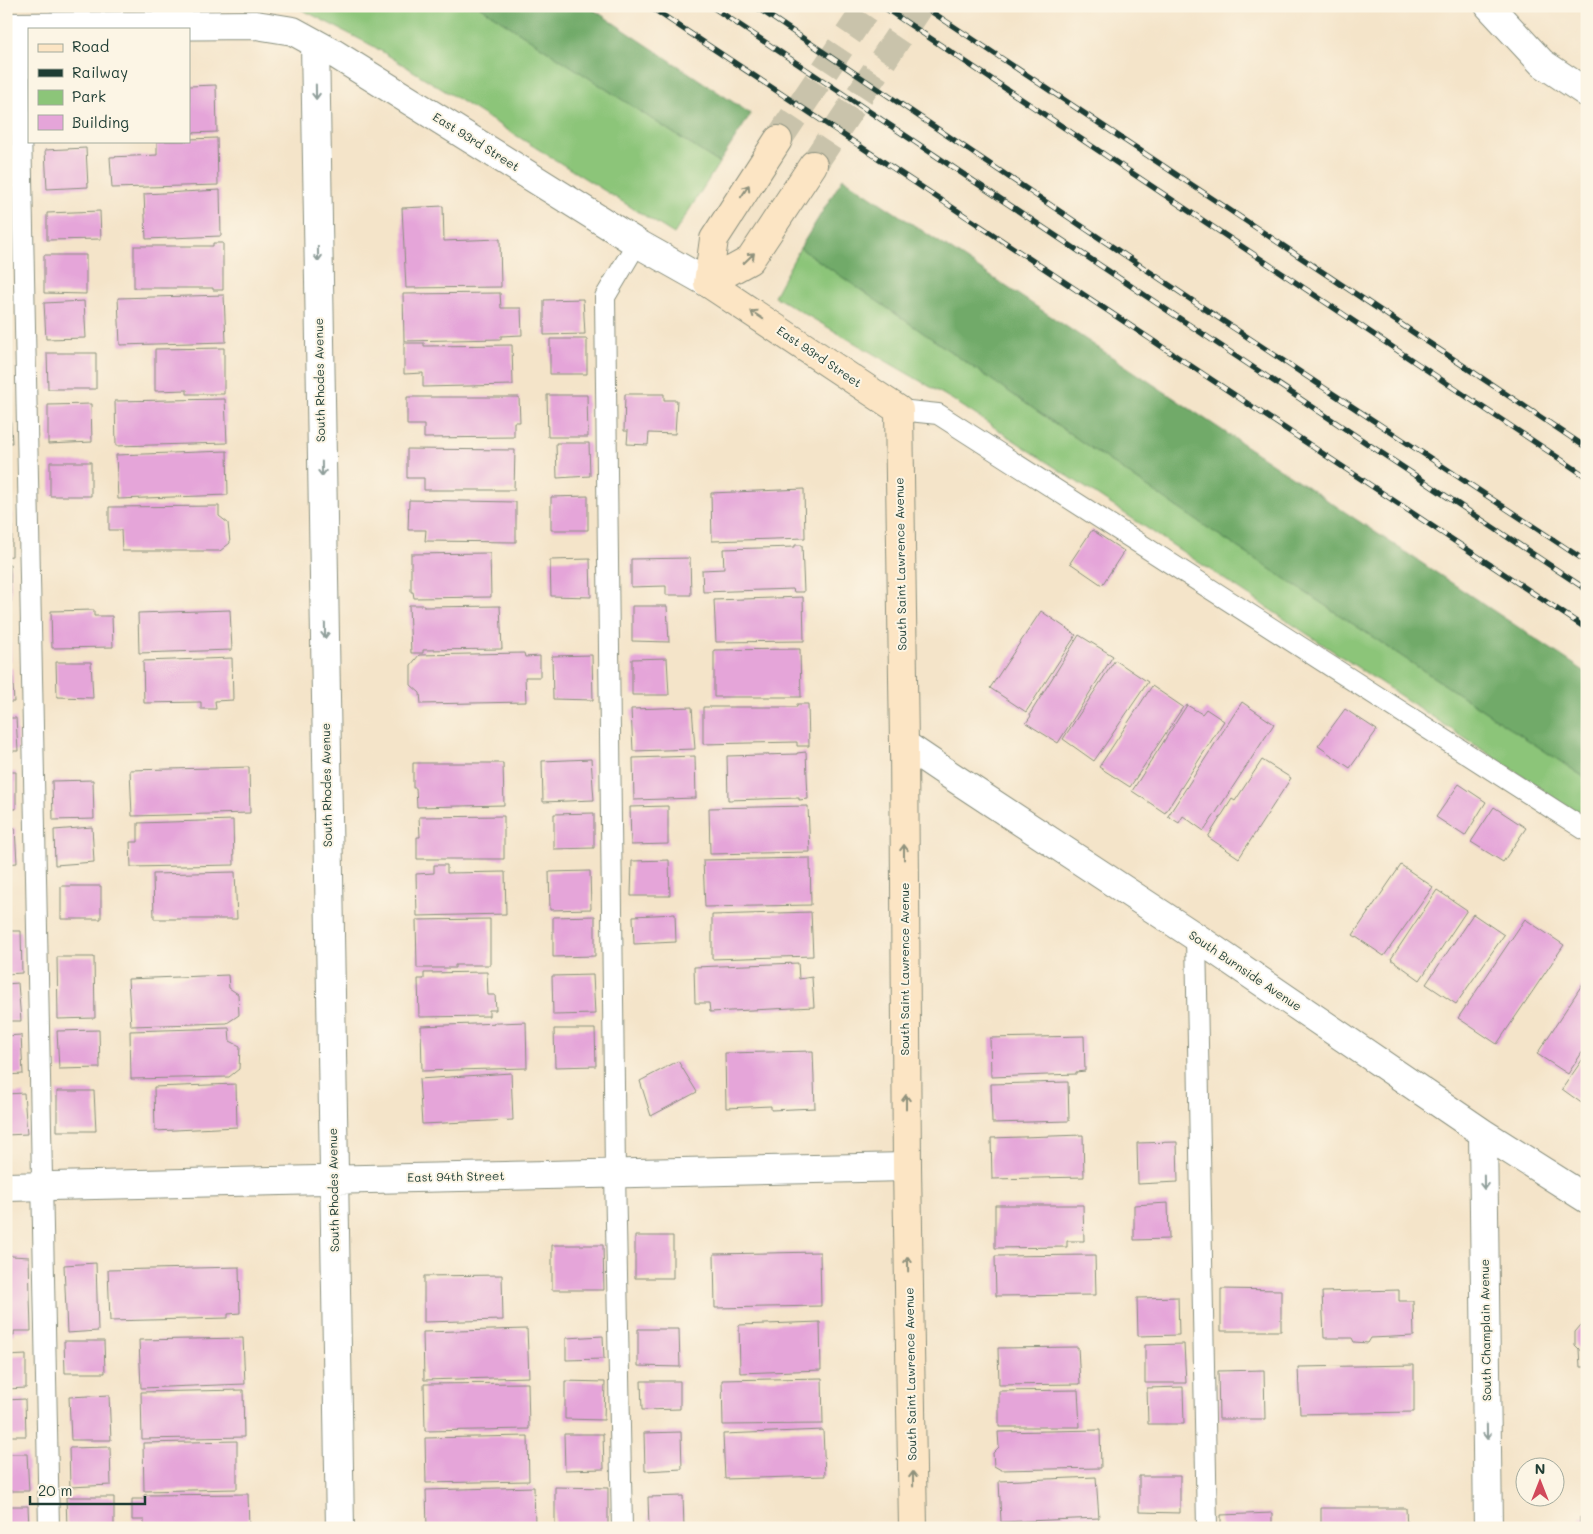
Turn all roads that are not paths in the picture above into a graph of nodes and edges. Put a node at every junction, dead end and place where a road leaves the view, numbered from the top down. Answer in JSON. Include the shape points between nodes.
{"nodes":[{"id":1,"x":1489,"y":6,"type":"edge"},
{"id":2,"x":13,"y":27,"type":"edge"},
{"id":3,"x":315,"y":43,"type":"junction"},
{"id":4,"x":1587,"y":93,"type":"edge"},
{"id":5,"x":778,"y":140,"type":"tunnel mouth"},
{"id":6,"x":813,"y":165,"type":"tunnel mouth"},
{"id":7,"x":637,"y":243,"type":"junction"},
{"id":8,"x":708,"y":283,"type":"junction"},
{"id":9,"x":900,"y":410,"type":"junction"},
{"id":10,"x":904,"y":744,"type":"junction"},
{"id":11,"x":1587,"y":831,"type":"edge"},
{"id":12,"x":1196,"y":937,"type":"junction"},
{"id":13,"x":1483,"y":1133,"type":"junction"},
{"id":14,"x":907,"y":1167,"type":"junction"},
{"id":15,"x":615,"y":1173,"type":"junction"},
{"id":16,"x":334,"y":1180,"type":"junction"},
{"id":17,"x":42,"y":1187,"type":"junction"},
{"id":18,"x":6,"y":1188,"type":"edge"},
{"id":19,"x":1587,"y":1199,"type":"edge"},
{"id":20,"x":49,"y":1528,"type":"edge"},
{"id":21,"x":340,"y":1528,"type":"edge"},
{"id":22,"x":622,"y":1528,"type":"edge"},
{"id":23,"x":914,"y":1528,"type":"edge"},
{"id":24,"x":1207,"y":1528,"type":"edge"},
{"id":25,"x":1488,"y":1528,"type":"edge"}],
"edges":[{"from":1,"to":4,"type":"street","via":[[1542,63]]},
{"from":2,"to":3,"type":"street","name":"East 93rd Street","via":[[256,25],[293,31]]},
{"from":2,"to":17,"type":"lane"},
{"from":3,"to":7,"type":"street","name":"East 93rd Street"},
{"from":3,"to":16,"type":"street","name":"South Rhodes Avenue","one_way":true},
{"from":8,"to":5,"type":"street","one_way":true,"via":[[714,239]]},
{"from":8,"to":6,"type":"street","one_way":true,"via":[[750,260]]},
{"from":7,"to":8,"type":"street","name":"East 93rd Street"},
{"from":7,"to":15,"type":"lane","via":[[605,297]]},
{"from":9,"to":8,"type":"street","name":"East 93rd Street","one_way":true},
{"from":9,"to":10,"type":"street","name":"South Saint Lawrence Avenue"},
{"from":9,"to":11,"type":"lane","via":[[938,414]]},
{"from":10,"to":12,"type":"street","name":"South Burnside Avenue"},
{"from":14,"to":10,"type":"street","name":"South Saint Lawrence Avenue","one_way":true},
{"from":12,"to":13,"type":"street","name":"South Burnside Avenue"},
{"from":12,"to":24,"type":"lane"},
{"from":13,"to":19,"type":"street","name":"South Burnside Avenue"},
{"from":13,"to":25,"type":"street","name":"South Champlain Avenue","one_way":true},
{"from":14,"to":15,"type":"street","name":"East 94th Street"},
{"from":23,"to":14,"type":"street","name":"South Saint Lawrence Avenue","one_way":true},
{"from":15,"to":16,"type":"street","name":"East 94th Street"},
{"from":15,"to":22,"type":"lane"},
{"from":16,"to":17,"type":"street","name":"East 94th Street"},
{"from":16,"to":21,"type":"street","name":"South Rhodes Avenue"},
{"from":17,"to":18,"type":"street","name":"East 94th Street"},
{"from":17,"to":20,"type":"lane"}]}
